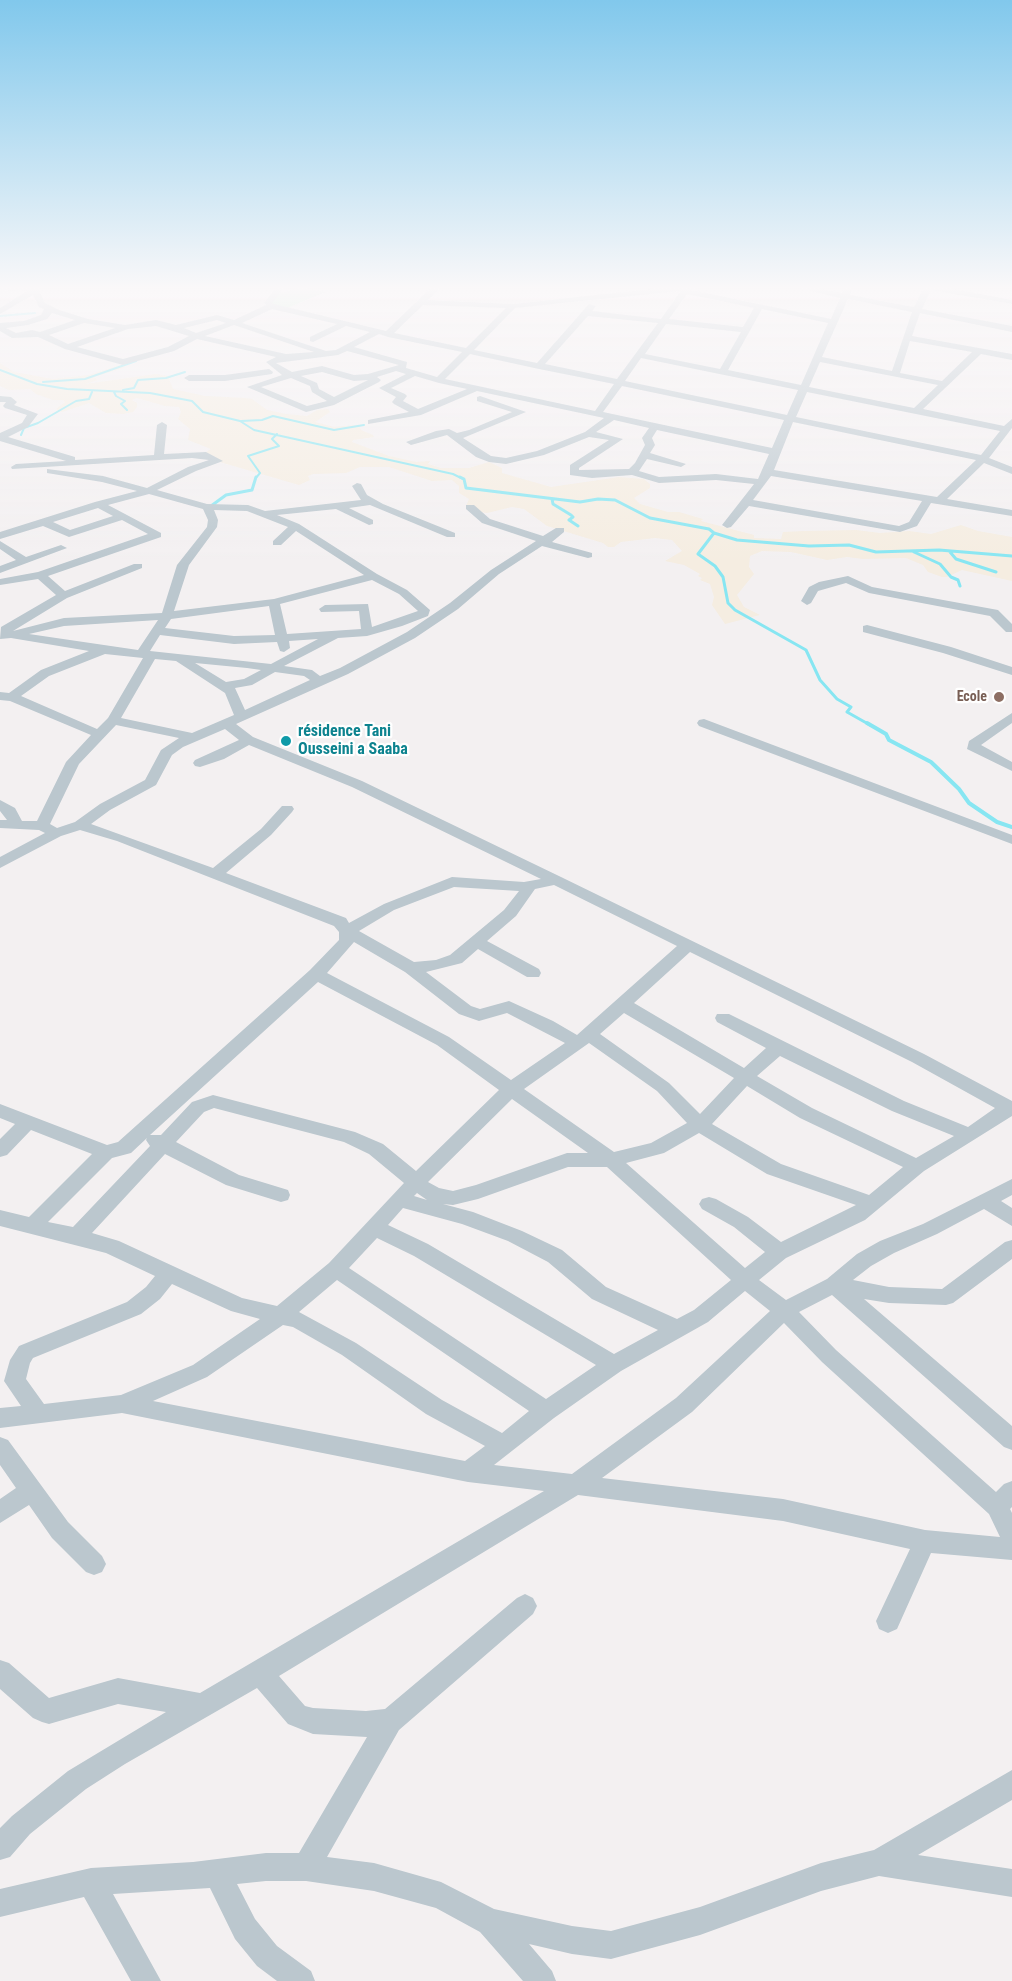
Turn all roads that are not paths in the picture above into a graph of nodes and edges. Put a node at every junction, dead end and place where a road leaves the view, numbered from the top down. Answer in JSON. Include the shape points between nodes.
{"nodes":[{"id":1,"x":277,"y":379,"type":"edge"},
{"id":2,"x":302,"y":379,"type":"edge"},
{"id":3,"x":376,"y":379,"type":"edge"},
{"id":4,"x":401,"y":379,"type":"edge"},
{"id":5,"x":602,"y":379,"type":"edge"},
{"id":6,"x":622,"y":379,"type":"edge"},
{"id":7,"x":768,"y":379,"type":"edge"},
{"id":8,"x":808,"y":379,"type":"edge"},
{"id":9,"x":922,"y":379,"type":"edge"},
{"id":10,"x":949,"y":379,"type":"edge"},
{"id":11,"x":439,"y":380,"type":"edge"},
{"id":12,"x":619,"y":383,"type":"junction"},
{"id":13,"x":944,"y":384,"type":"junction"},
{"id":14,"x":804,"y":387,"type":"junction"},
{"id":15,"x":476,"y":388,"type":"junction"},
{"id":16,"x":465,"y":394,"type":"junction"},
{"id":17,"x":0,"y":399,"type":"edge"},
{"id":18,"x":334,"y":401,"type":"junction"},
{"id":19,"x":917,"y":410,"type":"junction"},
{"id":20,"x":418,"y":413,"type":"junction"},
{"id":21,"x":597,"y":414,"type":"junction"},
{"id":22,"x":612,"y":417,"type":"junction"},
{"id":23,"x":789,"y":419,"type":"junction"},
{"id":24,"x":371,"y":422,"type":"dead end"},
{"id":25,"x":162,"y":426,"type":"dead end"},
{"id":26,"x":1009,"y":426,"type":"edge"},
{"id":27,"x":654,"y":427,"type":"junction"},
{"id":28,"x":588,"y":434,"type":"junction"},
{"id":29,"x":0,"y":437,"type":"edge"},
{"id":30,"x":454,"y":437,"type":"junction"},
{"id":31,"x":618,"y":439,"type":"junction"},
{"id":32,"x":640,"y":440,"type":"junction"},
{"id":33,"x":411,"y":442,"type":"dead end"},
{"id":34,"x":775,"y":452,"type":"junction"},
{"id":35,"x":645,"y":455,"type":"junction"},
{"id":36,"x":159,"y":457,"type":"junction"},
{"id":37,"x":983,"y":459,"type":"junction"},
{"id":38,"x":80,"y":462,"type":"junction"},
{"id":39,"x":681,"y":464,"type":"dead end"},
{"id":40,"x":1012,"y":471,"type":"edge"},
{"id":41,"x":632,"y":472,"type":"junction"},
{"id":42,"x":768,"y":472,"type":"junction"},
{"id":43,"x":759,"y":482,"type":"junction"},
{"id":44,"x":357,"y":486,"type":"dead end"},
{"id":45,"x":146,"y":492,"type":"junction"},
{"id":46,"x":935,"y":499,"type":"junction"},
{"id":47,"x":372,"y":502,"type":"junction"},
{"id":48,"x":746,"y":502,"type":"junction"},
{"id":49,"x":99,"y":504,"type":"junction"},
{"id":50,"x":337,"y":506,"type":"junction"},
{"id":51,"x":207,"y":507,"type":"junction"},
{"id":52,"x":470,"y":507,"type":"dead end"},
{"id":53,"x":264,"y":513,"type":"junction"},
{"id":54,"x":1012,"y":513,"type":"edge"},
{"id":55,"x":124,"y":516,"type":"junction"},
{"id":56,"x":369,"y":522,"type":"dead end"},
{"id":57,"x":46,"y":523,"type":"junction"},
{"id":58,"x":727,"y":525,"type":"dead end"},
{"id":59,"x":295,"y":526,"type":"junction"},
{"id":60,"x":560,"y":530,"type":"dead end"},
{"id":61,"x":451,"y":535,"type":"dead end"},
{"id":62,"x":0,"y":536,"type":"edge"},
{"id":63,"x":545,"y":542,"type":"junction"},
{"id":64,"x":277,"y":543,"type":"dead end"},
{"id":65,"x":0,"y":544,"type":"edge"},
{"id":66,"x":61,"y":548,"type":"dead end"},
{"id":67,"x":588,"y":555,"type":"dead end"},
{"id":68,"x":23,"y":560,"type":"junction"},
{"id":69,"x":138,"y":566,"type":"dead end"},
{"id":70,"x":0,"y":570,"type":"edge"},
{"id":71,"x":40,"y":575,"type":"junction"},
{"id":72,"x":374,"y":576,"type":"junction"},
{"id":73,"x":0,"y":582,"type":"edge"},
{"id":74,"x":63,"y":596,"type":"junction"},
{"id":75,"x":807,"y":600,"type":"dead end"},
{"id":76,"x":274,"y":602,"type":"junction"},
{"id":77,"x":326,"y":609,"type":"dead end"},
{"id":78,"x":1012,"y":611,"type":"edge"},
{"id":79,"x":994,"y":613,"type":"junction"},
{"id":80,"x":167,"y":616,"type":"junction"},
{"id":81,"x":867,"y":628,"type":"dead end"},
{"id":82,"x":1010,"y":629,"type":"dead end"},
{"id":83,"x":157,"y":631,"type":"junction"},
{"id":84,"x":4,"y":632,"type":"edge"},
{"id":85,"x":367,"y":632,"type":"junction"},
{"id":86,"x":339,"y":634,"type":"junction"},
{"id":87,"x":281,"y":637,"type":"junction"},
{"id":88,"x":104,"y":650,"type":"junction"},
{"id":89,"x":147,"y":654,"type":"junction"},
{"id":90,"x":177,"y":657,"type":"junction"},
{"id":91,"x":286,"y":659,"type":"junction"},
{"id":92,"x":273,"y":668,"type":"junction"},
{"id":93,"x":1012,"y":672,"type":"edge"},
{"id":94,"x":319,"y":681,"type":"junction"},
{"id":95,"x":225,"y":686,"type":"junction"},
{"id":96,"x":6,"y":696,"type":"edge"},
{"id":97,"x":241,"y":717,"type":"junction"},
{"id":98,"x":1012,"y":717,"type":"edge"},
{"id":99,"x":113,"y":720,"type":"junction"},
{"id":100,"x":704,"y":723,"type":"dead end"},
{"id":101,"x":227,"y":724,"type":"junction"},
{"id":102,"x":99,"y":734,"type":"junction"},
{"id":103,"x":191,"y":737,"type":"junction"},
{"id":104,"x":248,"y":740,"type":"junction"},
{"id":105,"x":200,"y":762,"type":"dead end"},
{"id":106,"x":1012,"y":766,"type":"edge"},
{"id":107,"x":0,"y":804,"type":"edge"},
{"id":108,"x":287,"y":808,"type":"dead end"},
{"id":109,"x":0,"y":824,"type":"edge"},
{"id":110,"x":16,"y":824,"type":"junction"},
{"id":111,"x":80,"y":825,"type":"junction"},
{"id":112,"x":42,"y":826,"type":"junction"},
{"id":113,"x":56,"y":833,"type":"junction"},
{"id":114,"x":1012,"y":840,"type":"edge"},
{"id":115,"x":0,"y":863,"type":"edge"},
{"id":116,"x":216,"y":873,"type":"junction"},
{"id":117,"x":556,"y":880,"type":"junction"},
{"id":118,"x":524,"y":887,"type":"junction"},
{"id":119,"x":347,"y":931,"type":"junction"},
{"id":120,"x":477,"y":942,"type":"junction"},
{"id":121,"x":687,"y":946,"type":"junction"},
{"id":122,"x":411,"y":968,"type":"junction"},
{"id":123,"x":316,"y":974,"type":"junction"},
{"id":124,"x":533,"y":974,"type":"dead end"},
{"id":125,"x":624,"y":1005,"type":"junction"},
{"id":126,"x":723,"y":1018,"type":"dead end"},
{"id":127,"x":583,"y":1039,"type":"junction"},
{"id":128,"x":781,"y":1050,"type":"junction"},
{"id":129,"x":747,"y":1077,"type":"junction"},
{"id":130,"x":510,"y":1090,"type":"junction"},
{"id":131,"x":1011,"y":1108,"type":"edge"},
{"id":132,"x":0,"y":1111,"type":"edge"},
{"id":133,"x":27,"y":1123,"type":"junction"},
{"id":134,"x":699,"y":1125,"type":"junction"},
{"id":135,"x":141,"y":1133,"type":"junction"},
{"id":136,"x":970,"y":1135,"type":"junction"},
{"id":137,"x":164,"y":1145,"type":"junction"},
{"id":138,"x":0,"y":1150,"type":"edge"},
{"id":139,"x":106,"y":1152,"type":"junction"},
{"id":140,"x":611,"y":1160,"type":"junction"},
{"id":141,"x":917,"y":1166,"type":"junction"},
{"id":142,"x":415,"y":1183,"type":"junction"},
{"id":143,"x":1012,"y":1186,"type":"edge"},
{"id":144,"x":281,"y":1195,"type":"dead end"},
{"id":145,"x":400,"y":1200,"type":"junction"},
{"id":146,"x":985,"y":1200,"type":"junction"},
{"id":147,"x":871,"y":1203,"type":"junction"},
{"id":148,"x":709,"y":1204,"type":"dead end"},
{"id":149,"x":0,"y":1218,"type":"edge"},
{"id":150,"x":1012,"y":1218,"type":"edge"},
{"id":151,"x":33,"y":1225,"type":"junction"},
{"id":152,"x":375,"y":1228,"type":"junction"},
{"id":153,"x":77,"y":1236,"type":"junction"},
{"id":154,"x":1012,"y":1248,"type":"edge"},
{"id":155,"x":779,"y":1252,"type":"junction"},
{"id":156,"x":336,"y":1269,"type":"junction"},
{"id":157,"x":168,"y":1274,"type":"junction"},
{"id":158,"x":744,"y":1279,"type":"junction"},
{"id":159,"x":834,"y":1285,"type":"junction"},
{"id":160,"x":784,"y":1310,"type":"junction"},
{"id":161,"x":281,"y":1315,"type":"junction"},
{"id":162,"x":677,"y":1329,"type":"junction"},
{"id":163,"x":614,"y":1365,"type":"junction"},
{"id":164,"x":122,"y":1404,"type":"junction"},
{"id":165,"x":546,"y":1411,"type":"junction"},
{"id":166,"x":38,"y":1413,"type":"junction"},
{"id":167,"x":0,"y":1418,"type":"edge"},
{"id":168,"x":1012,"y":1440,"type":"edge"},
{"id":169,"x":502,"y":1444,"type":"junction"},
{"id":170,"x":0,"y":1447,"type":"edge"},
{"id":171,"x":468,"y":1472,"type":"junction"},
{"id":172,"x":575,"y":1485,"type":"junction"},
{"id":173,"x":30,"y":1491,"type":"junction"},
{"id":174,"x":1004,"y":1499,"type":"edge"},
{"id":175,"x":0,"y":1512,"type":"edge"},
{"id":176,"x":1012,"y":1536,"type":"edge"},
{"id":177,"x":925,"y":1541,"type":"junction"},
{"id":178,"x":1012,"y":1549,"type":"edge"},
{"id":179,"x":94,"y":1564,"type":"dead end"},
{"id":180,"x":525,"y":1606,"type":"dead end"},
{"id":181,"x":888,"y":1621,"type":"dead end"},
{"id":182,"x":0,"y":1672,"type":"edge"},
{"id":183,"x":260,"y":1673,"type":"junction"},
{"id":184,"x":202,"y":1706,"type":"junction"},
{"id":185,"x":390,"y":1721,"type":"junction"},
{"id":186,"x":1010,"y":1788,"type":"edge"},
{"id":187,"x":0,"y":1847,"type":"edge"},
{"id":188,"x":879,"y":1862,"type":"junction"},
{"id":189,"x":306,"y":1867,"type":"junction"},
{"id":190,"x":217,"y":1873,"type":"junction"},
{"id":191,"x":91,"y":1882,"type":"junction"},
{"id":192,"x":1012,"y":1883,"type":"edge"},
{"id":193,"x":0,"y":1903,"type":"edge"},
{"id":194,"x":490,"y":1922,"type":"junction"},
{"id":195,"x":147,"y":1981,"type":"edge"},
{"id":196,"x":301,"y":1981,"type":"edge"},
{"id":197,"x":542,"y":1981,"type":"edge"}],
"edges":[{"from":1,"to":18,"type":"street","via":[[252,387],[302,409]]},
{"from":2,"to":18,"type":"street"},
{"from":3,"to":18,"type":"street"},
{"from":4,"to":20,"type":"street","via":[[384,388],[402,396],[397,402]]},
{"from":5,"to":12,"type":"street"},
{"from":6,"to":12,"type":"street"},
{"from":7,"to":14,"type":"street"},
{"from":8,"to":14,"type":"street"},
{"from":9,"to":13,"type":"street"},
{"from":10,"to":13,"type":"street"},
{"from":11,"to":15,"type":"street"},
{"from":12,"to":21,"type":"street"},
{"from":12,"to":23,"type":"street"},
{"from":13,"to":19,"type":"street"},
{"from":14,"to":19,"type":"street"},
{"from":14,"to":23,"type":"street"},
{"from":15,"to":16,"type":"street"},
{"from":15,"to":21,"type":"street"},
{"from":16,"to":20,"type":"street"},
{"from":16,"to":30,"type":"street","via":[[521,412]]},
{"from":17,"to":29,"type":"street","via":[[8,399],[12,402],[8,406],[33,414],[25,425]]},
{"from":19,"to":26,"type":"street"},
{"from":20,"to":24,"type":"street"},
{"from":21,"to":22,"type":"street"},
{"from":22,"to":27,"type":"street"},
{"from":22,"to":28,"type":"street"},
{"from":23,"to":34,"type":"street"},
{"from":23,"to":37,"type":"street"},
{"from":25,"to":36,"type":"street"},
{"from":26,"to":37,"type":"street"},
{"from":27,"to":32,"type":"street"},
{"from":27,"to":34,"type":"street"},
{"from":28,"to":30,"type":"street","via":[[540,453],[506,460],[480,455]]},
{"from":28,"to":31,"type":"street"},
{"from":29,"to":38,"type":"street"},
{"from":30,"to":33,"type":"street","via":[[445,432]]},
{"from":31,"to":32,"type":"street"},
{"from":31,"to":41,"type":"street","via":[[572,471]]},
{"from":32,"to":35,"type":"street","via":[[650,446]]},
{"from":34,"to":42,"type":"street"},
{"from":35,"to":39,"type":"street"},
{"from":35,"to":41,"type":"street"},
{"from":36,"to":38,"type":"street"},
{"from":36,"to":45,"type":"street","via":[[206,455],[218,461]]},
{"from":37,"to":40,"type":"street"},
{"from":37,"to":46,"type":"street"},
{"from":38,"to":45,"type":"street","via":[[12,468],[103,479]]},
{"from":41,"to":43,"type":"street","via":[[659,480],[716,477]]},
{"from":42,"to":43,"type":"street"},
{"from":42,"to":46,"type":"street"},
{"from":43,"to":48,"type":"street"},
{"from":44,"to":47,"type":"street","via":[[358,492]]},
{"from":45,"to":49,"type":"street"},
{"from":45,"to":51,"type":"street"},
{"from":46,"to":48,"type":"street","via":[[913,524],[892,529]]},
{"from":46,"to":54,"type":"street"},
{"from":47,"to":50,"type":"street"},
{"from":47,"to":61,"type":"street"},
{"from":48,"to":58,"type":"street"},
{"from":49,"to":55,"type":"street"},
{"from":49,"to":57,"type":"street"},
{"from":50,"to":53,"type":"street"},
{"from":50,"to":56,"type":"street"},
{"from":51,"to":53,"type":"street","via":[[248,508]]},
{"from":51,"to":80,"type":"street","via":[[213,524],[183,565]]},
{"from":52,"to":63,"type":"street","via":[[486,521]]},
{"from":53,"to":59,"type":"street"},
{"from":55,"to":57,"type":"street","via":[[69,534]]},
{"from":55,"to":71,"type":"street","via":[[157,535]]},
{"from":57,"to":62,"type":"street"},
{"from":59,"to":64,"type":"street"},
{"from":59,"to":72,"type":"street"},
{"from":60,"to":63,"type":"street"},
{"from":63,"to":67,"type":"street"},
{"from":63,"to":94,"type":"street","via":[[495,572],[411,635]]},
{"from":65,"to":68,"type":"street"},
{"from":66,"to":68,"type":"street"},
{"from":68,"to":70,"type":"street"},
{"from":69,"to":74,"type":"street"},
{"from":71,"to":73,"type":"street"},
{"from":71,"to":74,"type":"street"},
{"from":72,"to":76,"type":"street"},
{"from":72,"to":85,"type":"street","via":[[403,592],[424,613]]},
{"from":74,"to":84,"type":"street"},
{"from":75,"to":79,"type":"street","via":[[813,589],[848,579],[869,590]]},
{"from":76,"to":80,"type":"street"},
{"from":76,"to":87,"type":"street"},
{"from":77,"to":85,"type":"street","via":[[364,607]]},
{"from":78,"to":79,"type":"street"},
{"from":79,"to":82,"type":"street"},
{"from":80,"to":83,"type":"street"},
{"from":80,"to":84,"type":"street","via":[[64,622]]},
{"from":81,"to":93,"type":"street"},
{"from":83,"to":87,"type":"street","via":[[234,640]]},
{"from":83,"to":89,"type":"street"},
{"from":84,"to":88,"type":"street"},
{"from":85,"to":86,"type":"street"},
{"from":86,"to":87,"type":"street"},
{"from":86,"to":91,"type":"street"},
{"from":87,"to":91,"type":"street"},
{"from":88,"to":89,"type":"street"},
{"from":88,"to":96,"type":"street","via":[[45,673]]},
{"from":89,"to":90,"type":"street"},
{"from":89,"to":99,"type":"street"},
{"from":90,"to":92,"type":"street"},
{"from":90,"to":95,"type":"street"},
{"from":91,"to":92,"type":"street"},
{"from":92,"to":94,"type":"street","via":[[308,673]]},
{"from":92,"to":95,"type":"street","via":[[247,682]]},
{"from":94,"to":97,"type":"street"},
{"from":95,"to":97,"type":"street","via":[[233,694]]},
{"from":96,"to":102,"type":"street"},
{"from":97,"to":101,"type":"street"},
{"from":98,"to":106,"type":"street","via":[[974,744],[974,749]]},
{"from":99,"to":102,"type":"street"},
{"from":99,"to":103,"type":"street"},
{"from":100,"to":114,"type":"street"},
{"from":101,"to":103,"type":"street"},
{"from":101,"to":104,"type":"street"},
{"from":102,"to":112,"type":"street","via":[[73,762]]},
{"from":103,"to":111,"type":"street","via":[[166,753],[152,782]]},
{"from":104,"to":105,"type":"street"},
{"from":104,"to":117,"type":"street","via":[[357,784]]},
{"from":107,"to":110,"type":"street"},
{"from":108,"to":116,"type":"street","via":[[266,832]]},
{"from":109,"to":110,"type":"street"},
{"from":110,"to":112,"type":"street"},
{"from":111,"to":113,"type":"street"},
{"from":111,"to":116,"type":"street"},
{"from":112,"to":113,"type":"street"},
{"from":113,"to":115,"type":"street"},
{"from":116,"to":119,"type":"street","via":[[340,922]]},
{"from":117,"to":118,"type":"street"},
{"from":117,"to":121,"type":"street"},
{"from":118,"to":119,"type":"street","via":[[452,882],[389,907]]},
{"from":118,"to":120,"type":"street","via":[[527,892],[510,913]]},
{"from":119,"to":122,"type":"street"},
{"from":119,"to":123,"type":"street","via":[[347,940]]},
{"from":120,"to":122,"type":"street","via":[[456,958]]},
{"from":120,"to":124,"type":"street"},
{"from":121,"to":125,"type":"street"},
{"from":121,"to":131,"type":"street","via":[[918,1058]]},
{"from":122,"to":127,"type":"street","via":[[465,1010],[479,1014],[509,1007]]},
{"from":123,"to":130,"type":"street","via":[[443,1041]]},
{"from":123,"to":135,"type":"street"},
{"from":125,"to":127,"type":"street"},
{"from":125,"to":129,"type":"street"},
{"from":126,"to":128,"type":"street"},
{"from":127,"to":130,"type":"street"},
{"from":127,"to":134,"type":"street","via":[[663,1087]]},
{"from":128,"to":129,"type":"street","via":[[772,1050]]},
{"from":128,"to":136,"type":"street","via":[[898,1106]]},
{"from":129,"to":134,"type":"street"},
{"from":129,"to":141,"type":"street","via":[[806,1113]]},
{"from":130,"to":140,"type":"street"},
{"from":130,"to":142,"type":"street"},
{"from":131,"to":136,"type":"street"},
{"from":132,"to":133,"type":"street"},
{"from":133,"to":138,"type":"street"},
{"from":133,"to":139,"type":"street"},
{"from":134,"to":140,"type":"street","via":[[657,1148]]},
{"from":134,"to":147,"type":"street","via":[[774,1169]]},
{"from":135,"to":137,"type":"street"},
{"from":135,"to":139,"type":"street","via":[[124,1148]]},
{"from":136,"to":141,"type":"street"},
{"from":137,"to":142,"type":"street","via":[[198,1107],[213,1101],[349,1137],[376,1149]]},
{"from":137,"to":144,"type":"street","via":[[233,1180]]},
{"from":137,"to":153,"type":"street"},
{"from":139,"to":151,"type":"street"},
{"from":140,"to":142,"type":"street","via":[[567,1160],[453,1198],[435,1195]]},
{"from":140,"to":158,"type":"street"},
{"from":141,"to":147,"type":"street"},
{"from":142,"to":145,"type":"street"},
{"from":143,"to":146,"type":"street"},
{"from":145,"to":152,"type":"street"},
{"from":145,"to":162,"type":"street","via":[[466,1217],[515,1236],[555,1256],[599,1293]]},
{"from":146,"to":150,"type":"street"},
{"from":146,"to":159,"type":"street","via":[[887,1247]]},
{"from":147,"to":155,"type":"street","via":[[843,1223]]},
{"from":148,"to":155,"type":"street","via":[[741,1222]]},
{"from":149,"to":151,"type":"street"},
{"from":151,"to":153,"type":"street"},
{"from":152,"to":156,"type":"street"},
{"from":152,"to":163,"type":"street","via":[[421,1250]]},
{"from":153,"to":157,"type":"street","via":[[112,1247]]},
{"from":154,"to":159,"type":"street","via":[[946,1297],[889,1295]]},
{"from":155,"to":158,"type":"street"},
{"from":156,"to":161,"type":"street"},
{"from":156,"to":165,"type":"street"},
{"from":157,"to":161,"type":"street","via":[[238,1305]]},
{"from":157,"to":166,"type":"street","via":[[134,1308],[26,1352],[15,1381]]},
{"from":158,"to":160,"type":"street"},
{"from":158,"to":162,"type":"street","via":[[701,1316]]},
{"from":159,"to":160,"type":"street"},
{"from":159,"to":168,"type":"street"},
{"from":160,"to":172,"type":"street","via":[[684,1406]]},
{"from":160,"to":174,"type":"street","via":[[829,1356]]},
{"from":161,"to":164,"type":"street","via":[[200,1371]]},
{"from":161,"to":169,"type":"street","via":[[316,1329],[434,1407]]},
{"from":162,"to":163,"type":"street"},
{"from":163,"to":165,"type":"street"},
{"from":164,"to":166,"type":"street"},
{"from":164,"to":171,"type":"street"},
{"from":165,"to":169,"type":"street"},
{"from":166,"to":167,"type":"street"},
{"from":169,"to":171,"type":"street"},
{"from":170,"to":173,"type":"street"},
{"from":171,"to":172,"type":"street"},
{"from":172,"to":177,"type":"street","via":[[783,1510]]},
{"from":172,"to":183,"type":"street"},
{"from":173,"to":175,"type":"street"},
{"from":173,"to":179,"type":"street","via":[[60,1530]]},
{"from":174,"to":176,"type":"street"},
{"from":177,"to":178,"type":"street"},
{"from":177,"to":181,"type":"street"},
{"from":180,"to":185,"type":"street"},
{"from":182,"to":184,"type":"street","via":[[49,1711],[118,1691]]},
{"from":183,"to":184,"type":"street"},
{"from":183,"to":185,"type":"street","via":[[297,1715],[313,1721]]},
{"from":184,"to":187,"type":"street","via":[[77,1780]]},
{"from":185,"to":189,"type":"street"},
{"from":186,"to":188,"type":"street"},
{"from":188,"to":192,"type":"street"},
{"from":188,"to":194,"type":"street","via":[[821,1877],[700,1921],[612,1945]]},
{"from":189,"to":190,"type":"street"},
{"from":189,"to":194,"type":"street","via":[[374,1877],[441,1896]]},
{"from":190,"to":191,"type":"street"},
{"from":190,"to":196,"type":"street","via":[[244,1929],[267,1956]]},
{"from":191,"to":193,"type":"street"},
{"from":191,"to":195,"type":"street"},
{"from":194,"to":197,"type":"street"}]}
